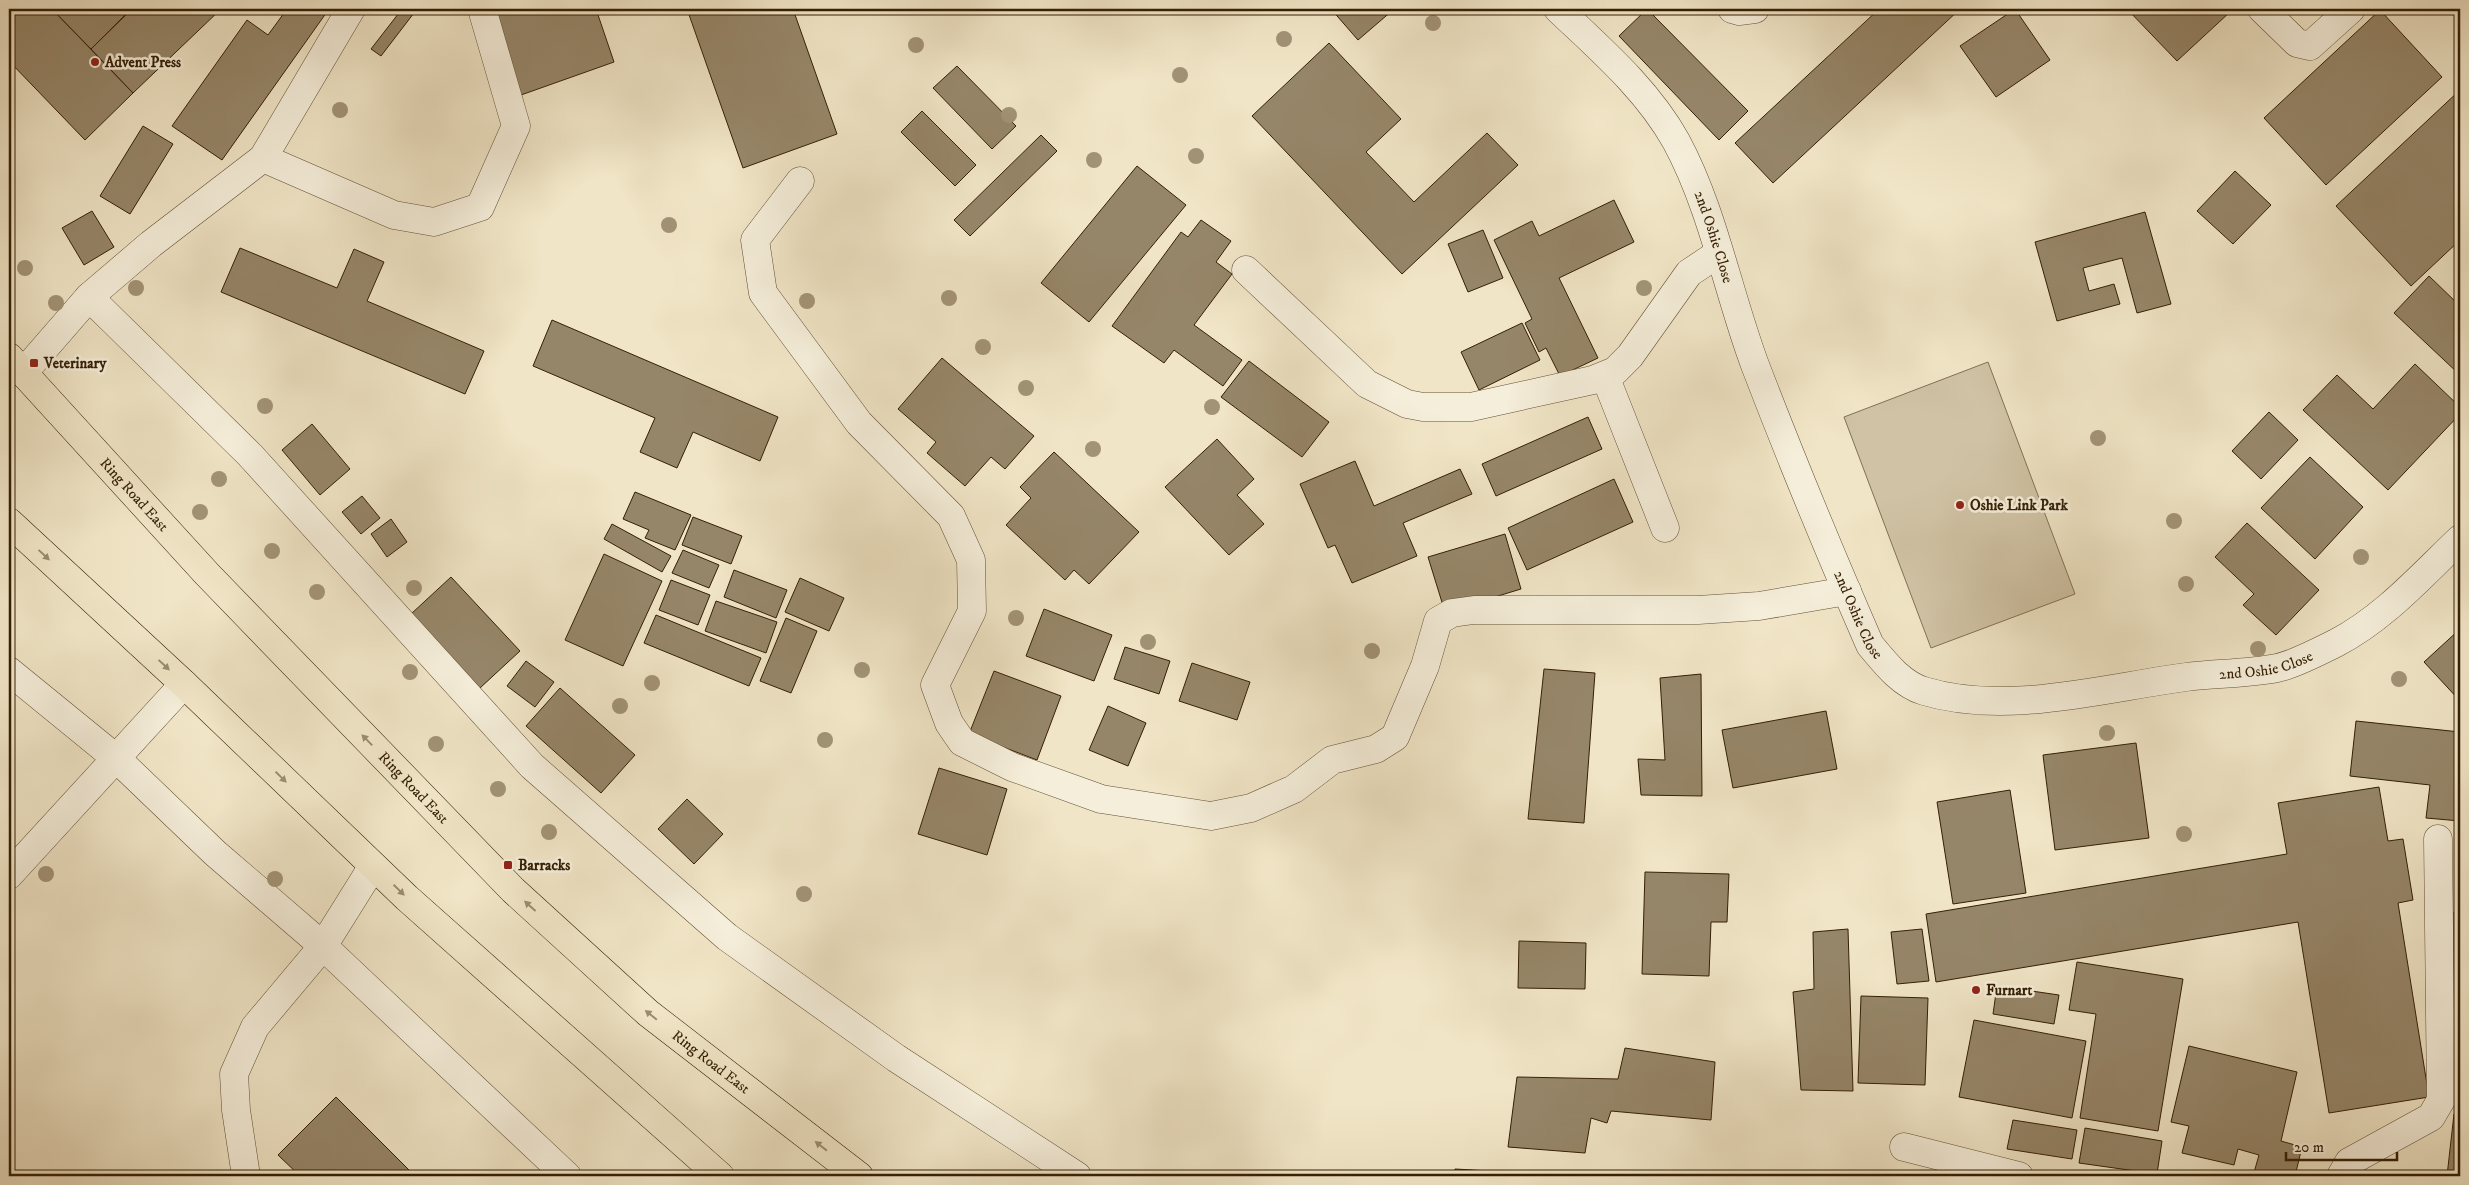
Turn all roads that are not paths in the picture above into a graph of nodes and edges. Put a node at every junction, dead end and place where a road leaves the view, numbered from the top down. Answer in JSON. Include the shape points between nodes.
{"nodes":[{"id":1,"x":351,"y":9,"type":"edge"},
{"id":2,"x":482,"y":9,"type":"edge"},
{"id":3,"x":1558,"y":9,"type":"edge"},
{"id":4,"x":1732,"y":9,"type":"edge"},
{"id":5,"x":1755,"y":9,"type":"edge"},
{"id":6,"x":2262,"y":9,"type":"edge"},
{"id":7,"x":2351,"y":9,"type":"edge"},
{"id":8,"x":263,"y":158,"type":"junction"},
{"id":9,"x":800,"y":180,"type":"dead end"},
{"id":10,"x":1719,"y":253,"type":"junction"},
{"id":11,"x":1246,"y":270,"type":"dead end"},
{"id":12,"x":89,"y":297,"type":"junction"},
{"id":13,"x":16,"y":365,"type":"edge"},
{"id":14,"x":1605,"y":376,"type":"junction"},
{"id":15,"x":9,"y":522,"type":"edge"},
{"id":16,"x":1665,"y":528,"type":"dead end"},
{"id":17,"x":2460,"y":539,"type":"edge"},
{"id":18,"x":1846,"y":591,"type":"junction"},
{"id":19,"x":9,"y":671,"type":"edge"},
{"id":20,"x":184,"y":684,"type":"junction"},
{"id":21,"x":117,"y":759,"type":"junction"},
{"id":22,"x":2438,"y":839,"type":"dead end"},
{"id":23,"x":374,"y":866,"type":"junction"},
{"id":24,"x":9,"y":876,"type":"edge"},
{"id":25,"x":323,"y":946,"type":"junction"},
{"id":26,"x":1904,"y":1147,"type":"dead end"},
{"id":27,"x":246,"y":1176,"type":"edge"},
{"id":28,"x":567,"y":1176,"type":"edge"},
{"id":29,"x":720,"y":1176,"type":"edge"},
{"id":30,"x":859,"y":1176,"type":"edge"},
{"id":31,"x":1077,"y":1176,"type":"edge"},
{"id":32,"x":2019,"y":1176,"type":"edge"},
{"id":33,"x":2341,"y":1176,"type":"edge"}],
"edges":[{"from":1,"to":8,"type":"street"},
{"from":2,"to":8,"type":"street","via":[[516,126],[480,207],[434,222],[394,214]]},
{"from":3,"to":10,"type":"street","name":"2nd Oshie Close","via":[[1624,73],[1676,140]]},
{"from":4,"to":5,"type":"street"},
{"from":6,"to":7,"type":"street","via":[[2297,43],[2310,46]]},
{"from":8,"to":12,"type":"street","via":[[151,244]]},
{"from":9,"to":18,"type":"street","via":[[755,240],[763,293],[859,423],[951,516],[971,560],[972,611],[935,685],[949,723],[962,742],[1065,787],[1101,799],[1211,816],[1251,808],[1294,789],[1332,760],[1376,749],[1395,738],[1425,666],[1438,621],[1452,613],[1474,610],[1698,610],[1759,606]]},
{"from":10,"to":14,"type":"street","via":[[1689,273],[1630,356]]},
{"from":10,"to":18,"type":"street","name":"2nd Oshie Close","via":[[1755,364]]},
{"from":11,"to":14,"type":"street","via":[[1361,379],[1390,398],[1407,404],[1471,407]]},
{"from":12,"to":13,"type":"street"},
{"from":12,"to":31,"type":"street","via":[[250,455],[532,766],[726,937],[896,1058]]},
{"from":30,"to":13,"type":"main road","name":"Ring Road East","one_way":true,"via":[[648,1013],[513,890],[207,574]]},
{"from":14,"to":16,"type":"street"},
{"from":15,"to":20,"type":"main road","one_way":true},
{"from":17,"to":18,"type":"street","name":"2nd Oshie Close","via":[[2380,614],[2336,643],[2278,668],[2188,676],[2085,693],[2003,701],[1960,699],[1922,690],[1891,671],[1870,645]]},
{"from":19,"to":21,"type":"street"},
{"from":20,"to":21,"type":"street"},
{"from":20,"to":23,"type":"main road","one_way":true},
{"from":21,"to":24,"type":"street"},
{"from":21,"to":25,"type":"street","via":[[215,853]]},
{"from":22,"to":33,"type":"street","via":[[2441,1100],[2431,1117],[2350,1162]]},
{"from":23,"to":25,"type":"street"},
{"from":23,"to":29,"type":"main road","one_way":true},
{"from":25,"to":27,"type":"street","via":[[255,1027],[234,1074]]},
{"from":25,"to":28,"type":"street"},
{"from":26,"to":32,"type":"street"}]}
